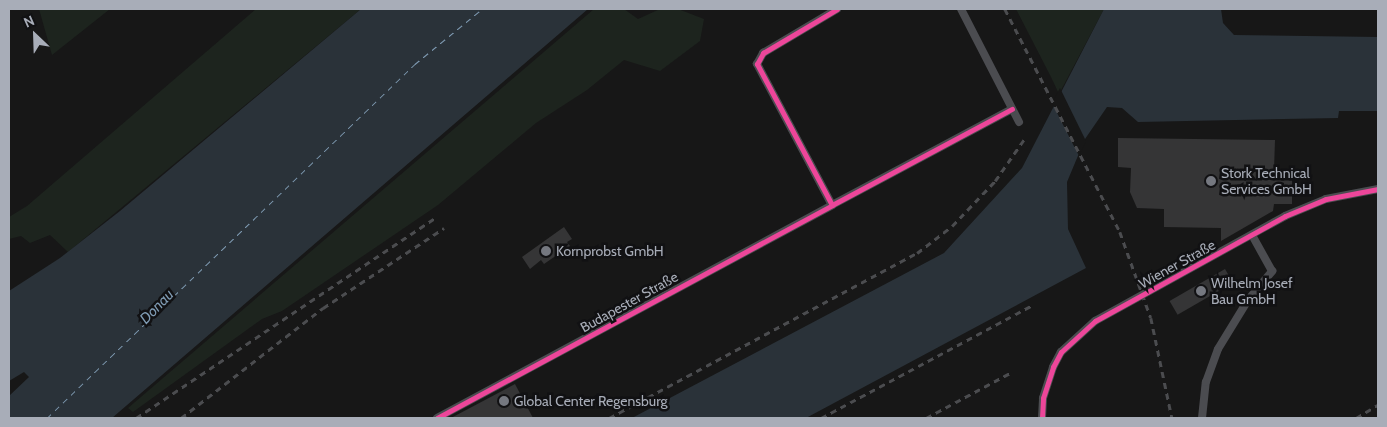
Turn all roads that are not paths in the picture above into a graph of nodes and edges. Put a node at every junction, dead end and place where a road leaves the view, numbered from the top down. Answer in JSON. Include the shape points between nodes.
{"nodes":[{"id":1,"x":837,"y":9,"type":"edge"},
{"id":2,"x":961,"y":9,"type":"edge"},
{"id":3,"x":1012,"y":109,"type":"junction"},
{"id":4,"x":1018,"y":122,"type":"dead end"},
{"id":5,"x":1378,"y":189,"type":"edge"},
{"id":6,"x":832,"y":205,"type":"junction"},
{"id":7,"x":1252,"y":235,"type":"junction"},
{"id":8,"x":437,"y":418,"type":"edge"},
{"id":9,"x":1042,"y":418,"type":"edge"},
{"id":10,"x":1202,"y":418,"type":"edge"}],
"edges":[{"from":1,"to":6,"type":"street","via":[[763,53],[757,64]]},
{"from":2,"to":3,"type":"street"},
{"from":3,"to":4,"type":"street"},
{"from":3,"to":6,"type":"street","name":"Budapester Straße"},
{"from":5,"to":7,"type":"street","name":"Wiener Straße","via":[[1307,206]]},
{"from":6,"to":8,"type":"street","name":"Budapester Straße"},
{"from":7,"to":9,"type":"street","name":"Wiener Straße","via":[[1085,329],[1053,367],[1044,391]]},
{"from":7,"to":10,"type":"street","via":[[1272,272],[1248,300],[1218,350],[1206,382]]}]}
